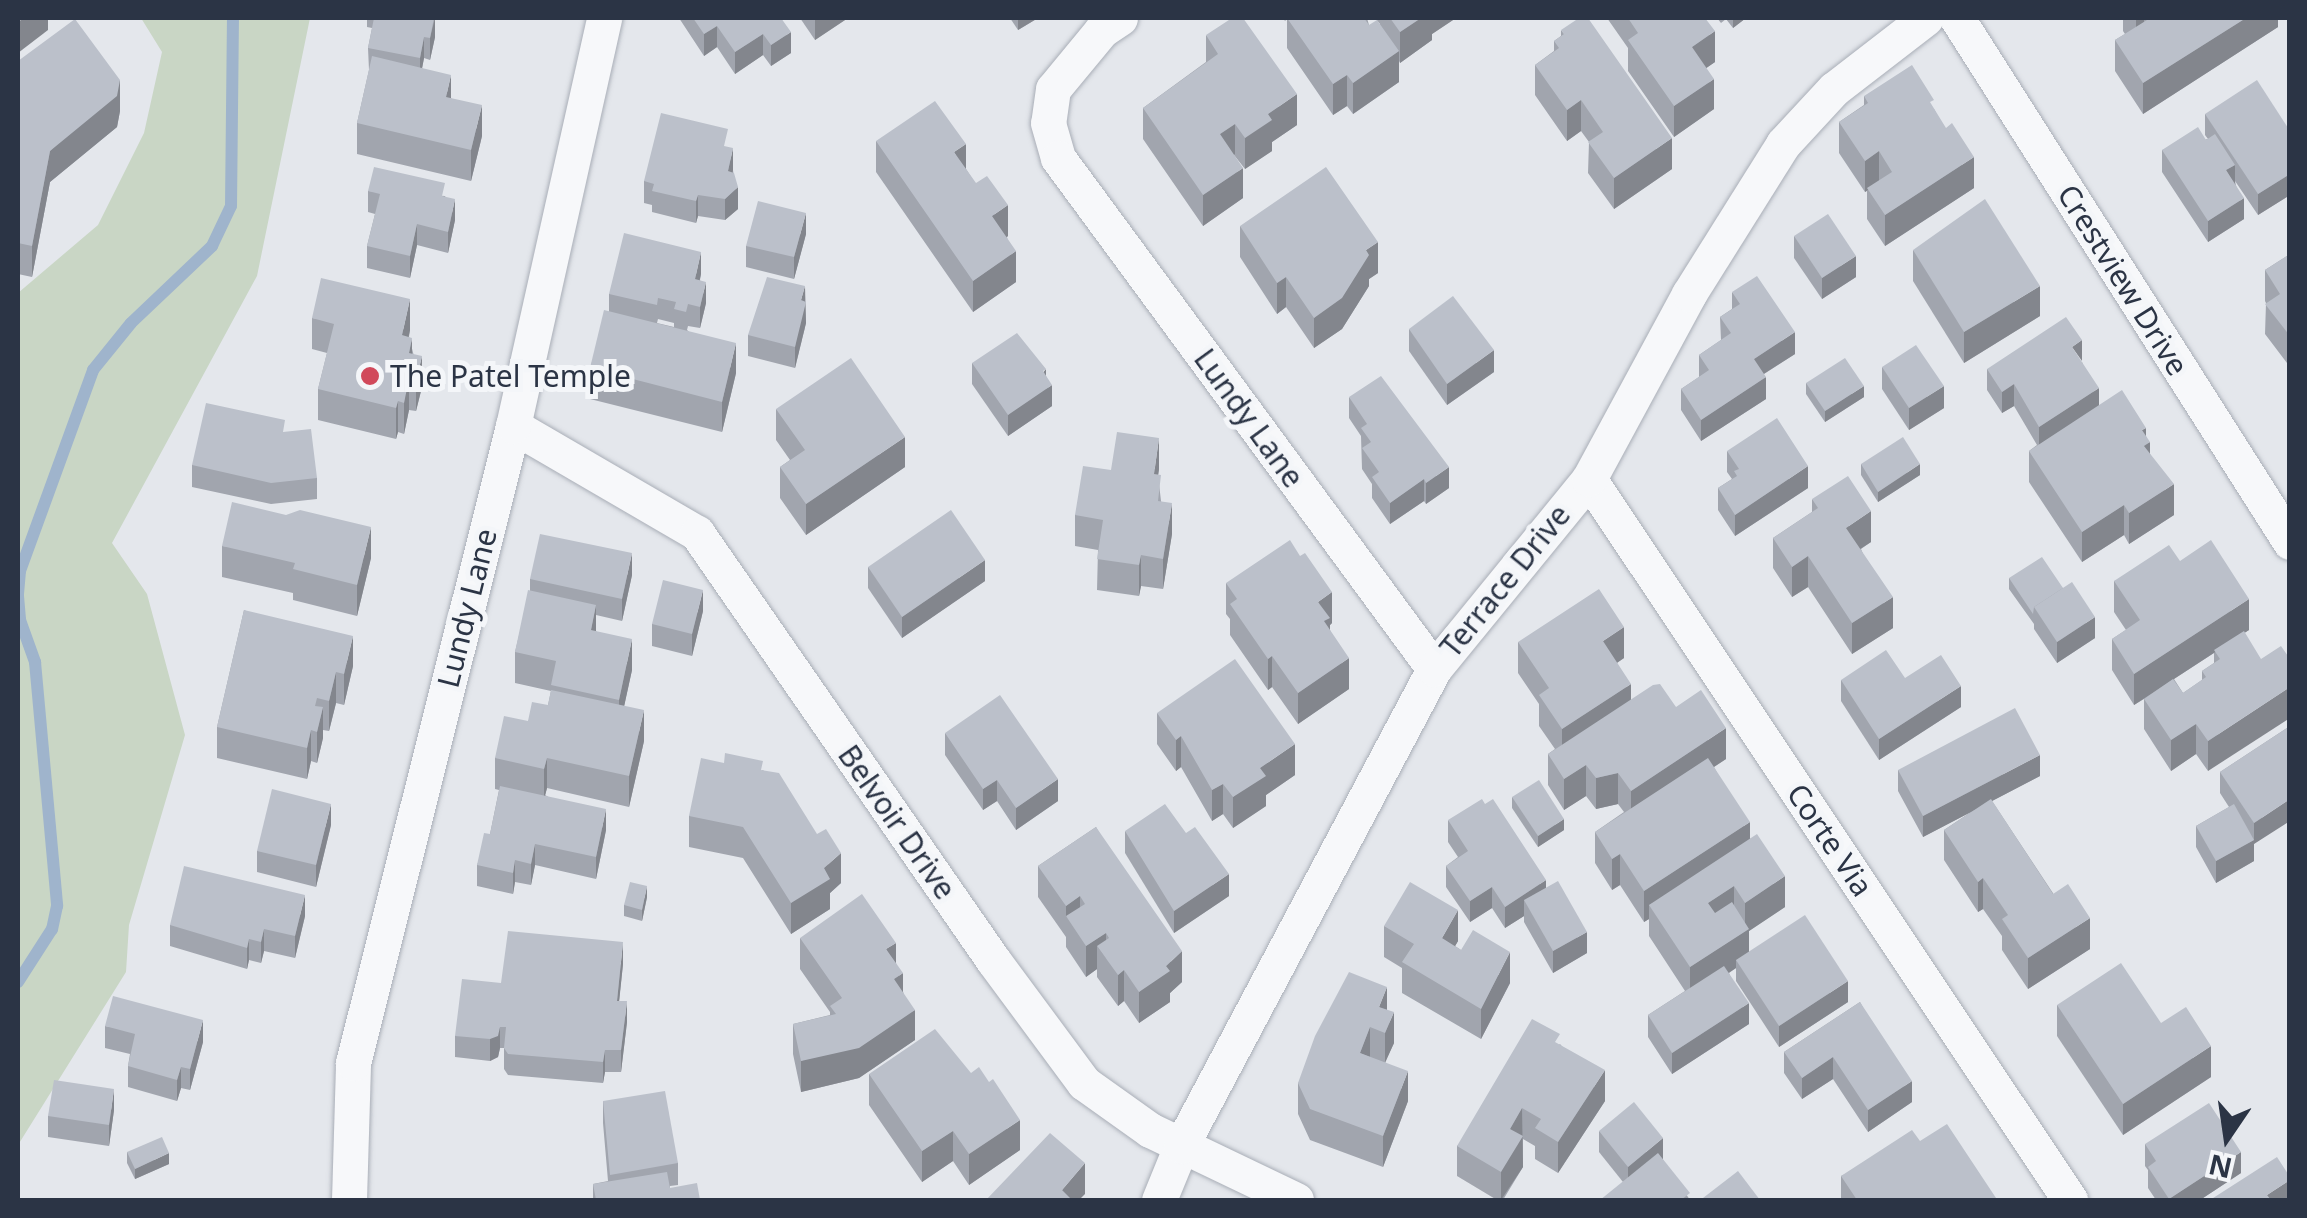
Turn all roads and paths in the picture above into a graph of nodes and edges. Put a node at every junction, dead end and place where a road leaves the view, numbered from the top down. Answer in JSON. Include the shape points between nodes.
{"nodes":[{"id":1,"x":604,"y":18,"type":"edge"},
{"id":2,"x":1120,"y":18,"type":"edge"},
{"id":3,"x":1926,"y":18,"type":"edge"},
{"id":4,"x":1957,"y":18,"type":"edge"},
{"id":5,"x":513,"y":426,"type":"junction"},
{"id":6,"x":1589,"y":479,"type":"junction"},
{"id":7,"x":2290,"y":542,"type":"edge"},
{"id":8,"x":1434,"y":669,"type":"junction"},
{"id":9,"x":1181,"y":1146,"type":"junction"},
{"id":10,"x":349,"y":1200,"type":"edge"},
{"id":11,"x":1159,"y":1200,"type":"edge"},
{"id":12,"x":1296,"y":1200,"type":"edge"},
{"id":13,"x":2070,"y":1200,"type":"edge"}],
"edges":[{"from":1,"to":5,"type":"street","name":"Lundy Lane"},
{"from":2,"to":8,"type":"street","name":"Lundy Lane","via":[[1053,89],[1048,124],[1058,158]]},
{"from":3,"to":6,"type":"street","name":"Terrace Drive","via":[[1834,89],[1783,144],[1688,294]]},
{"from":4,"to":7,"type":"street","name":"Crestview Drive"},
{"from":5,"to":9,"type":"street","name":"Belvoir Drive","via":[[697,532],[1084,1083]]},
{"from":5,"to":10,"type":"street","name":"Lundy Lane","via":[[353,1063]]},
{"from":6,"to":8,"type":"street","name":"Terrace Drive"},
{"from":6,"to":13,"type":"street","name":"Corte Via"},
{"from":8,"to":9,"type":"street","name":"Terrace Drive"},
{"from":9,"to":11,"type":"street","name":"Terrace Drive"},
{"from":9,"to":12,"type":"street","name":"Belvoir Drive"}]}
